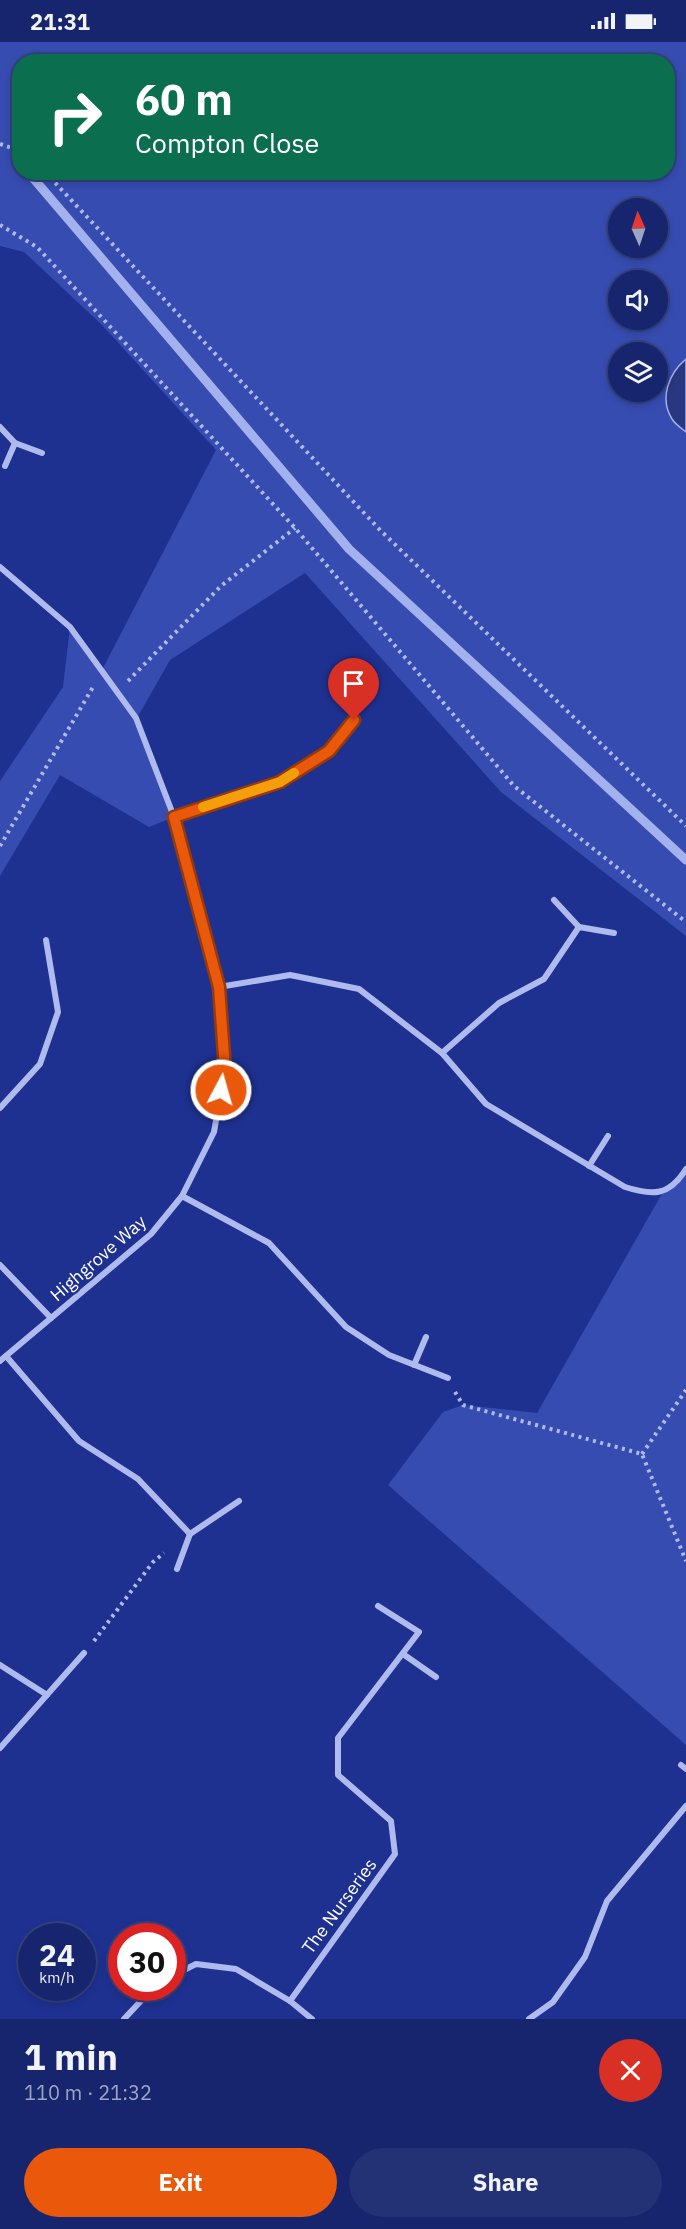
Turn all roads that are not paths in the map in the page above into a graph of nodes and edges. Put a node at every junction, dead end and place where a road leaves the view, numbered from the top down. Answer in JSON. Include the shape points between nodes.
{"nodes":[{"id":1,"x":0,"y":427,"type":"edge"},
{"id":2,"x":15,"y":443,"type":"junction"},
{"id":3,"x":42,"y":453,"type":"dead end"},
{"id":4,"x":5,"y":466,"type":"dead end"},
{"id":5,"x":0,"y":567,"type":"edge"},
{"id":6,"x":354,"y":720,"type":"dead end"},
{"id":7,"x":174,"y":817,"type":"junction"},
{"id":8,"x":554,"y":900,"type":"dead end"},
{"id":9,"x":579,"y":927,"type":"junction"},
{"id":10,"x":614,"y":933,"type":"dead end"},
{"id":11,"x":46,"y":940,"type":"dead end"},
{"id":12,"x":219,"y":987,"type":"junction"},
{"id":13,"x":442,"y":1053,"type":"junction"},
{"id":14,"x":0,"y":1108,"type":"edge"},
{"id":15,"x":608,"y":1136,"type":"dead end"},
{"id":16,"x":589,"y":1166,"type":"junction"},
{"id":17,"x":686,"y":1169,"type":"edge"},
{"id":18,"x":182,"y":1196,"type":"junction"},
{"id":19,"x":0,"y":1265,"type":"edge"},
{"id":20,"x":51,"y":1318,"type":"junction"},
{"id":21,"x":426,"y":1337,"type":"dead end"},
{"id":22,"x":6,"y":1356,"type":"junction"},
{"id":23,"x":0,"y":1361,"type":"edge"},
{"id":24,"x":414,"y":1365,"type":"junction"},
{"id":25,"x":448,"y":1378,"type":"road end"},
{"id":26,"x":239,"y":1501,"type":"dead end"},
{"id":27,"x":190,"y":1534,"type":"junction"},
{"id":28,"x":177,"y":1569,"type":"dead end"},
{"id":29,"x":378,"y":1606,"type":"dead end"},
{"id":30,"x":84,"y":1653,"type":"road end"},
{"id":31,"x":403,"y":1654,"type":"junction"},
{"id":32,"x":0,"y":1665,"type":"edge"},
{"id":33,"x":436,"y":1677,"type":"dead end"},
{"id":34,"x":47,"y":1695,"type":"junction"},
{"id":35,"x":0,"y":1748,"type":"edge"},
{"id":36,"x":686,"y":1806,"type":"edge"},
{"id":37,"x":186,"y":1969,"type":"edge"},
{"id":38,"x":141,"y":2001,"type":"edge"},
{"id":39,"x":290,"y":2001,"type":"junction"},
{"id":40,"x":124,"y":2019,"type":"edge"},
{"id":41,"x":312,"y":2019,"type":"edge"},
{"id":42,"x":529,"y":2019,"type":"edge"}],
"edges":[{"from":1,"to":2,"type":"street"},
{"from":2,"to":3,"type":"street"},
{"from":2,"to":4,"type":"street"},
{"from":5,"to":7,"type":"street","name":"Highgrove Way","via":[[70,627],[136,718]]},
{"from":6,"to":7,"type":"street","via":[[329,751],[280,782]]},
{"from":7,"to":12,"type":"street","name":"Highgrove Way"},
{"from":8,"to":9,"type":"street"},
{"from":9,"to":10,"type":"street"},
{"from":9,"to":13,"type":"street","via":[[543,979],[499,1003]]},
{"from":11,"to":14,"type":"street","via":[[58,1012],[40,1064]]},
{"from":12,"to":13,"type":"street","via":[[290,975],[359,989]]},
{"from":12,"to":18,"type":"street","name":"Highgrove Way","via":[[225,1069],[214,1132]]},
{"from":13,"to":16,"type":"street","via":[[486,1104]]},
{"from":15,"to":16,"type":"street"},
{"from":16,"to":17,"type":"street","via":[[625,1187],[648,1194],[663,1192]]},
{"from":18,"to":20,"type":"street","name":"Highgrove Way","via":[[152,1234]]},
{"from":18,"to":24,"type":"street","via":[[269,1243],[346,1327],[389,1355]]},
{"from":19,"to":20,"type":"street"},
{"from":20,"to":22,"type":"street","name":"Highgrove Way"},
{"from":21,"to":24,"type":"street"},
{"from":22,"to":23,"type":"street","name":"Highgrove Way"},
{"from":22,"to":27,"type":"street","via":[[79,1441],[138,1479]]},
{"from":24,"to":25,"type":"street"},
{"from":26,"to":27,"type":"street"},
{"from":27,"to":28,"type":"street"},
{"from":29,"to":31,"type":"street","name":"The Nurseries","via":[[419,1632]]},
{"from":30,"to":34,"type":"street"},
{"from":31,"to":33,"type":"street"},
{"from":31,"to":39,"type":"street","name":"The Nurseries","via":[[338,1738],[338,1775],[391,1821],[395,1854]]},
{"from":32,"to":34,"type":"street"},
{"from":34,"to":35,"type":"street"},
{"from":36,"to":42,"type":"street","via":[[607,1901],[585,1958],[553,2002]]},
{"from":37,"to":39,"type":"street","via":[[196,1964],[236,1969]]},
{"from":38,"to":40,"type":"street"},
{"from":39,"to":41,"type":"street"}]}
